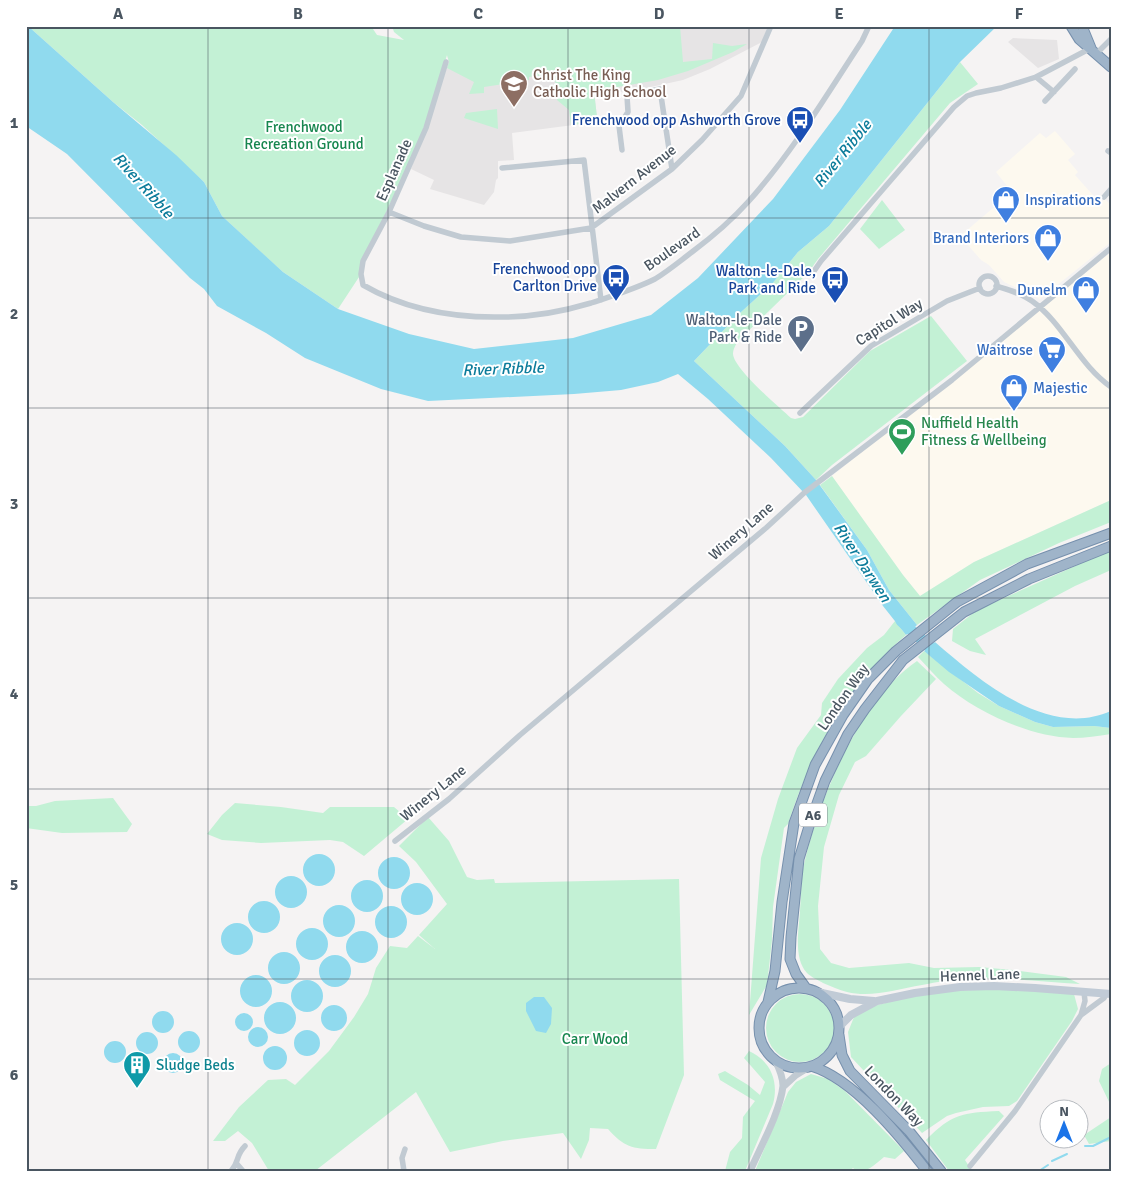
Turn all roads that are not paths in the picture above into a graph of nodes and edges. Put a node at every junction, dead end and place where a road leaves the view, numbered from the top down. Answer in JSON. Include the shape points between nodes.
{"nodes":[{"id":1,"x":771,"y":26,"type":"edge"},
{"id":2,"x":869,"y":26,"type":"edge"},
{"id":3,"x":1071,"y":26,"type":"edge"},
{"id":4,"x":1083,"y":28,"type":"edge"},
{"id":5,"x":1111,"y":39,"type":"edge"},
{"id":6,"x":1094,"y":51,"type":"junction"},
{"id":7,"x":446,"y":62,"type":"dead end"},
{"id":8,"x":1111,"y":67,"type":"edge"},
{"id":9,"x":1076,"y":70,"type":"dead end"},
{"id":10,"x":1036,"y":77,"type":"junction"},
{"id":11,"x":1054,"y":92,"type":"junction"},
{"id":12,"x":1045,"y":101,"type":"dead end"},
{"id":13,"x":622,"y":150,"type":"dead end"},
{"id":14,"x":502,"y":168,"type":"dead end"},
{"id":15,"x":672,"y":169,"type":"junction"},
{"id":16,"x":1111,"y":189,"type":"edge"},
{"id":17,"x":1104,"y":197,"type":"dead end"},
{"id":18,"x":389,"y":212,"type":"junction"},
{"id":19,"x":591,"y":228,"type":"junction"},
{"id":20,"x":1111,"y":248,"type":"edge"},
{"id":21,"x":812,"y":274,"type":"dead end"},
{"id":22,"x":363,"y":285,"type":"joint"},
{"id":23,"x":996,"y":286,"type":"junction"},
{"id":24,"x":980,"y":288,"type":"junction"},
{"id":25,"x":601,"y":300,"type":"junction"},
{"id":26,"x":1040,"y":307,"type":"junction"},
{"id":27,"x":1111,"y":387,"type":"edge"},
{"id":28,"x":800,"y":412,"type":"dead end"},
{"id":29,"x":1111,"y":533,"type":"edge"},
{"id":30,"x":1111,"y":546,"type":"edge"},
{"id":31,"x":395,"y":841,"type":"dead end"},
{"id":32,"x":806,"y":988,"type":"junction"},
{"id":33,"x":817,"y":992,"type":"junction"},
{"id":34,"x":1084,"y":992,"type":"junction"},
{"id":35,"x":1108,"y":994,"type":"edge"},
{"id":36,"x":877,"y":1001,"type":"junction"},
{"id":37,"x":768,"y":1002,"type":"junction"},
{"id":38,"x":1081,"y":1015,"type":"junction"},
{"id":39,"x":839,"y":1030,"type":"junction"},
{"id":40,"x":775,"y":1060,"type":"junction"},
{"id":41,"x":810,"y":1066,"type":"junction"},
{"id":42,"x":782,"y":1087,"type":"junction"},
{"id":43,"x":245,"y":1146,"type":"dead end"},
{"id":44,"x":405,"y":1150,"type":"dead end"},
{"id":45,"x":237,"y":1164,"type":"junction"},
{"id":46,"x":970,"y":1166,"type":"dead end"},
{"id":47,"x":231,"y":1171,"type":"edge"},
{"id":48,"x":243,"y":1171,"type":"edge"},
{"id":49,"x":404,"y":1171,"type":"edge"},
{"id":50,"x":750,"y":1171,"type":"edge"},
{"id":51,"x":927,"y":1171,"type":"edge"},
{"id":52,"x":941,"y":1171,"type":"edge"}],
"edges":[{"from":1,"to":15,"type":"street","name":"Malvern Avenue","via":[[741,96]]},
{"from":2,"to":25,"type":"street","name":"Boulevard","via":[[805,128],[747,203],[719,231],[667,272]]},
{"from":3,"to":6,"type":"highway","via":[[1079,39]]},
{"from":4,"to":6,"type":"highway"},
{"from":5,"to":6,"type":"street"},
{"from":6,"to":8,"type":"highway"},
{"from":6,"to":10,"type":"street"},
{"from":7,"to":18,"type":"street","name":"Esplanade","via":[[426,128]]},
{"from":9,"to":11,"type":"street"},
{"from":10,"to":11,"type":"street"},
{"from":10,"to":21,"type":"street","via":[[976,93],[954,107]]},
{"from":11,"to":12,"type":"street"},
{"from":13,"to":15,"type":"street","via":[[620,126],[628,112],[627,96],[660,88]]},
{"from":14,"to":19,"type":"street","via":[[584,160]]},
{"from":15,"to":19,"type":"street","name":"Malvern Avenue"},
{"from":16,"to":17,"type":"street"},
{"from":18,"to":19,"type":"street","name":"Malvern Avenue","via":[[461,237],[500,241]]},
{"from":18,"to":22,"type":"street","name":"Esplanade","via":[[363,261]]},
{"from":19,"to":25,"type":"street"},
{"from":20,"to":26,"type":"street","name":"Winery Lane"},
{"from":22,"to":25,"type":"street","name":"Boulevard","via":[[410,306],[478,318],[544,315]]},
{"from":23,"to":24,"type":"street","name":"Capitol Way","via":[[988,293]]},
{"from":23,"to":24,"type":"street","name":"Capitol Way","via":[[994,278],[986,276],[980,282]]},
{"from":23,"to":26,"type":"street","name":"Capitol Way","via":[[1018,293]]},
{"from":24,"to":28,"type":"street","name":"Capitol Way","via":[[947,301],[871,346]]},
{"from":26,"to":27,"type":"street","name":"Capitol Way","via":[[1098,378]]},
{"from":26,"to":31,"type":"street","name":"Winery Lane","via":[[952,380],[805,492],[449,799]]},
{"from":29,"to":37,"type":"highway","name":"London Way","number":"A6","via":[[1027,564],[958,602],[896,651],[868,679],[814,765],[794,823],[776,971]]},
{"from":30,"to":32,"type":"highway","name":"London Way","number":"A6","via":[[1029,579],[964,612],[903,660],[848,734],[825,780],[799,859],[790,959]]},
{"from":32,"to":33,"type":"highway"},
{"from":32,"to":37,"type":"highway","via":[[785,990]]},
{"from":33,"to":36,"type":"main road","name":"Hennel Lane"},
{"from":33,"to":39,"type":"highway","via":[[833,1006],[838,1015]]},
{"from":34,"to":35,"type":"main road","name":"Hennel Lane"},
{"from":34,"to":36,"type":"main road","name":"Hennel Lane","via":[[960,987]]},
{"from":34,"to":38,"type":"street","name":"Hennel Lane"},
{"from":35,"to":38,"type":"street","name":"Hennel Lane"},
{"from":36,"to":39,"type":"main road","name":"Hennel Lane","via":[[851,1015]]},
{"from":37,"to":40,"type":"highway","number":"A6","via":[[759,1022],[759,1033],[762,1043]]},
{"from":38,"to":46,"type":"street","name":"Hennel Lane","via":[[1015,1110]]},
{"from":39,"to":41,"type":"highway","via":[[830,1054]]},
{"from":39,"to":52,"type":"highway","name":"London Way","via":[[842,1055],[850,1071],[909,1131]]},
{"from":40,"to":41,"type":"highway","via":[[797,1068]]},
{"from":40,"to":42,"type":"street"},
{"from":41,"to":42,"type":"street"},
{"from":41,"to":51,"type":"highway","name":"London Way","via":[[828,1072],[853,1091],[891,1128]]},
{"from":42,"to":50,"type":"street","via":[[774,1117]]},
{"from":43,"to":45,"type":"street","via":[[239,1152]]},
{"from":44,"to":49,"type":"street","via":[[402,1158]]},
{"from":45,"to":47,"type":"street"},
{"from":45,"to":48,"type":"street"}]}
